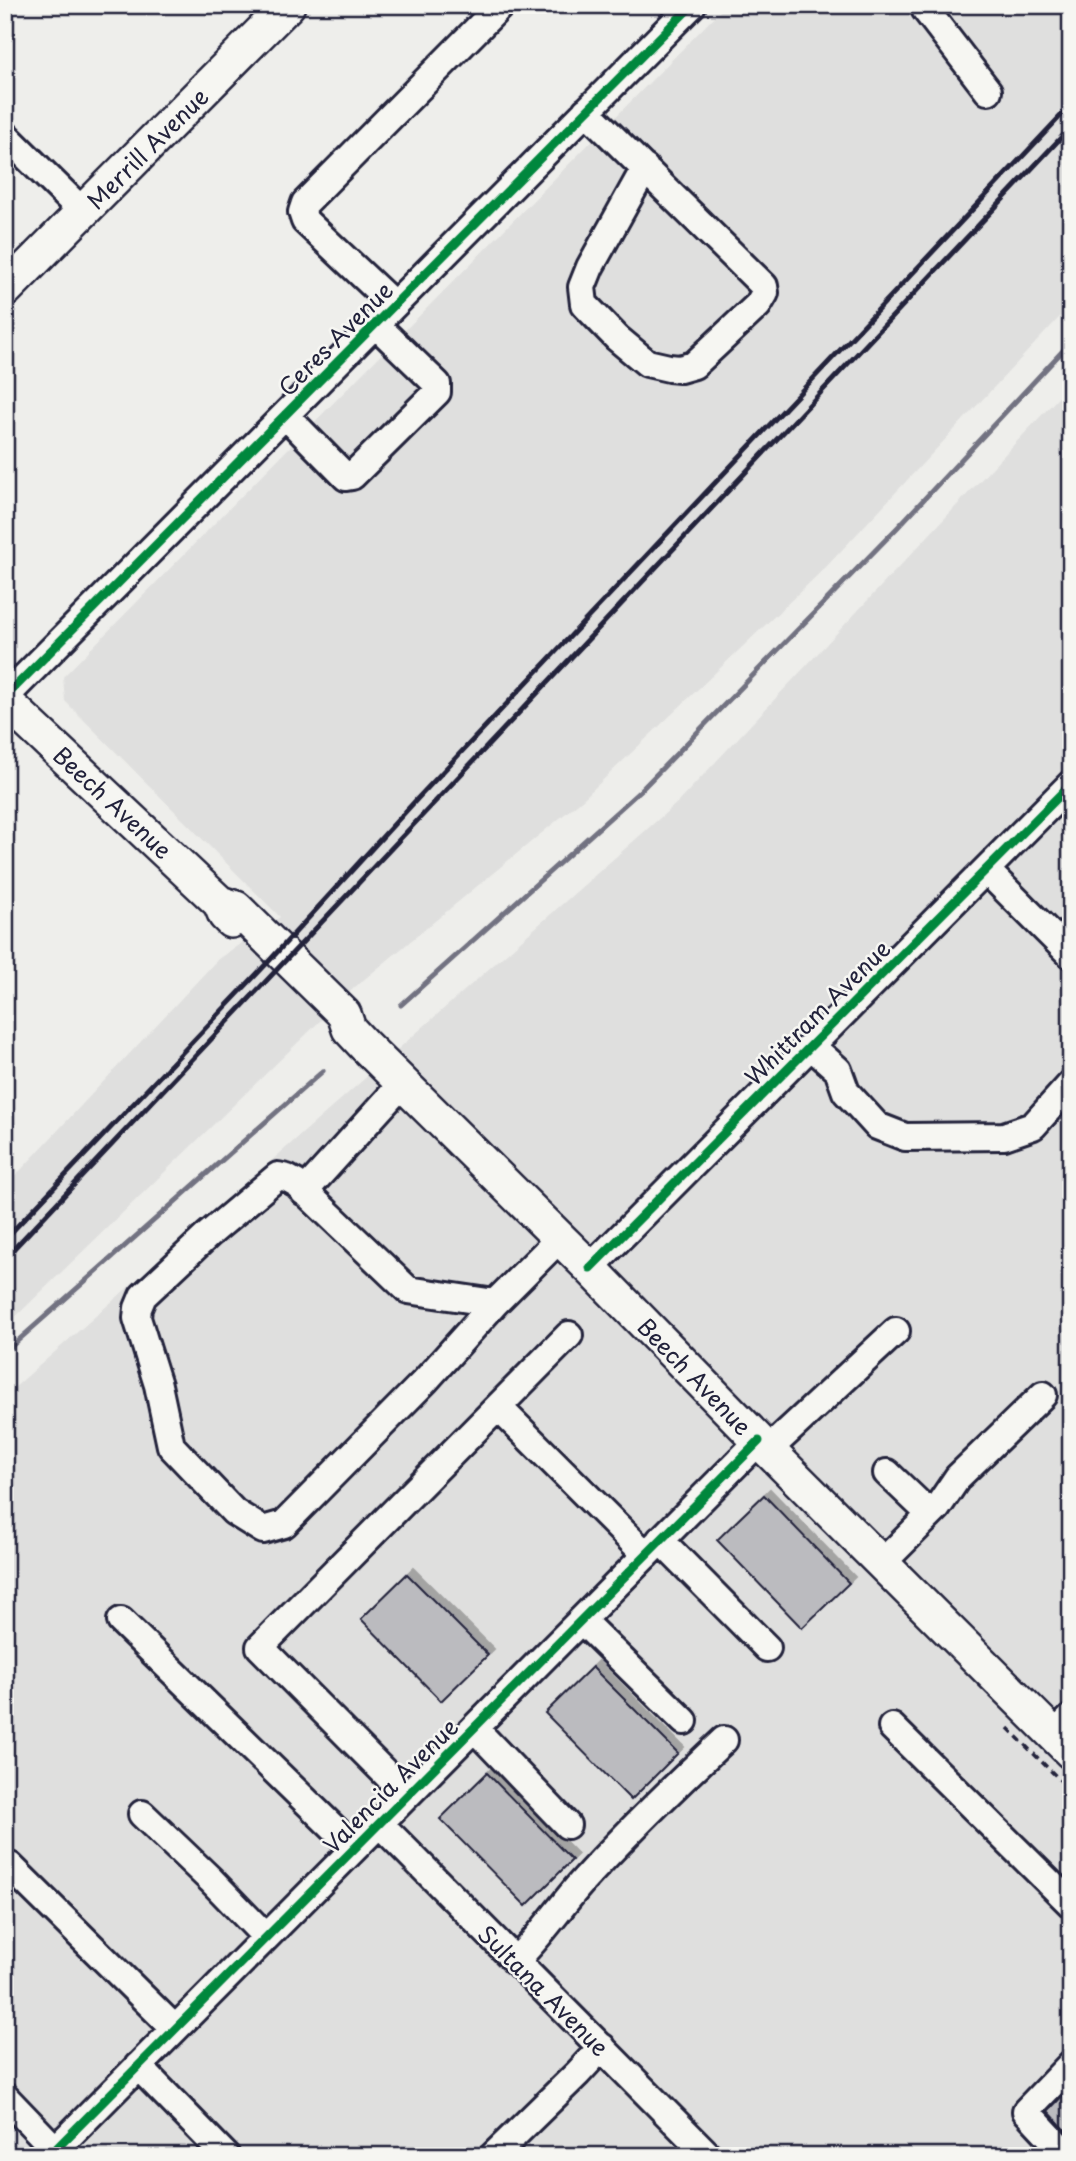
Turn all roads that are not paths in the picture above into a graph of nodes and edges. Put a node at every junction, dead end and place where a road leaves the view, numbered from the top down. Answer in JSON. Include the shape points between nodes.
{"nodes":[{"id":1,"x":501,"y":5,"type":"edge"},
{"id":2,"x":692,"y":5,"type":"edge"},
{"id":3,"x":929,"y":5,"type":"edge"},
{"id":4,"x":280,"y":8,"type":"edge"},
{"id":5,"x":988,"y":91,"type":"dead end"},
{"id":6,"x":586,"y":111,"type":"junction"},
{"id":7,"x":5,"y":135,"type":"edge"},
{"id":8,"x":645,"y":168,"type":"junction"},
{"id":9,"x":83,"y":212,"type":"junction"},
{"id":10,"x":5,"y":290,"type":"edge"},
{"id":11,"x":394,"y":305,"type":"junction"},
{"id":12,"x":375,"y":324,"type":"junction"},
{"id":13,"x":285,"y":415,"type":"junction"},
{"id":14,"x":5,"y":699,"type":"edge"},
{"id":15,"x":1071,"y":785,"type":"edge"},
{"id":16,"x":986,"y":870,"type":"junction"},
{"id":17,"x":1071,"y":955,"type":"edge"},
{"id":18,"x":811,"y":1046,"type":"junction"},
{"id":19,"x":403,"y":1083,"type":"junction"},
{"id":20,"x":1071,"y":1084,"type":"edge"},
{"id":21,"x":304,"y":1192,"type":"junction"},
{"id":22,"x":560,"y":1238,"type":"junction"},
{"id":23,"x":590,"y":1268,"type":"junction"},
{"id":24,"x":495,"y":1303,"type":"junction"},
{"id":25,"x":896,"y":1331,"type":"dead end"},
{"id":26,"x":569,"y":1335,"type":"dead end"},
{"id":27,"x":1043,"y":1395,"type":"dead end"},
{"id":28,"x":498,"y":1407,"type":"junction"},
{"id":29,"x":763,"y":1446,"type":"junction"},
{"id":30,"x":887,"y":1473,"type":"dead end"},
{"id":31,"x":930,"y":1514,"type":"junction"},
{"id":32,"x":653,"y":1548,"type":"junction"},
{"id":33,"x":881,"y":1564,"type":"junction"},
{"id":34,"x":582,"y":1619,"type":"junction"},
{"id":35,"x":121,"y":1621,"type":"dead end"},
{"id":36,"x":767,"y":1648,"type":"dead end"},
{"id":37,"x":684,"y":1721,"type":"dead end"},
{"id":38,"x":892,"y":1727,"type":"dead end"},
{"id":39,"x":474,"y":1728,"type":"junction"},
{"id":40,"x":1065,"y":1735,"type":"edge"},
{"id":41,"x":724,"y":1740,"type":"dead end"},
{"id":42,"x":407,"y":1795,"type":"junction"},
{"id":43,"x":142,"y":1814,"type":"dead end"},
{"id":44,"x":379,"y":1823,"type":"junction"},
{"id":45,"x":567,"y":1825,"type":"dead end"},
{"id":46,"x":354,"y":1848,"type":"junction"},
{"id":47,"x":5,"y":1871,"type":"edge"},
{"id":48,"x":1071,"y":1904,"type":"edge"},
{"id":49,"x":266,"y":1937,"type":"junction"},
{"id":50,"x":515,"y":1961,"type":"junction"},
{"id":51,"x":175,"y":2029,"type":"junction"},
{"id":52,"x":602,"y":2047,"type":"junction"},
{"id":53,"x":1071,"y":2064,"type":"edge"},
{"id":54,"x":138,"y":2066,"type":"junction"},
{"id":55,"x":5,"y":2097,"type":"edge"},
{"id":56,"x":693,"y":2150,"type":"edge"},
{"id":57,"x":52,"y":2152,"type":"edge"},
{"id":58,"x":226,"y":2156,"type":"edge"},
{"id":59,"x":493,"y":2156,"type":"edge"},
{"id":60,"x":1068,"y":2156,"type":"edge"}],
"edges":[{"from":1,"to":11,"type":"street","via":[[302,212],[304,221]]},
{"from":2,"to":6,"type":"street","name":"Ceres Avenue"},
{"from":3,"to":5,"type":"street","via":[[925,9]]},
{"from":4,"to":9,"type":"main road","name":"Merrill Avenue"},
{"from":6,"to":8,"type":"street"},
{"from":6,"to":11,"type":"street","name":"Ceres Avenue"},
{"from":7,"to":9,"type":"street"},
{"from":8,"to":8,"type":"street","via":[[764,286],[758,305],[694,365],[680,369],[647,363],[584,304],[582,287],[590,267]]},
{"from":9,"to":10,"type":"main road","name":"Merrill Avenue"},
{"from":11,"to":12,"type":"street","name":"Ceres Avenue"},
{"from":12,"to":13,"type":"street","name":"Ceres Avenue"},
{"from":12,"to":13,"type":"street","via":[[437,384],[437,392],[346,477]]},
{"from":13,"to":14,"type":"street","name":"Ceres Avenue"},
{"from":14,"to":19,"type":"main road","name":"Beech Avenue","via":[[220,903],[225,915],[336,1024],[357,1037]]},
{"from":15,"to":16,"type":"street","name":"Whittram Avenue"},
{"from":16,"to":17,"type":"street"},
{"from":16,"to":18,"type":"street","name":"Whittram Avenue"},
{"from":18,"to":20,"type":"street","via":[[838,1070],[846,1092],[877,1126],[905,1138],[1004,1136],[1034,1126]]},
{"from":18,"to":23,"type":"street","name":"Whittram Avenue"},
{"from":19,"to":21,"type":"street"},
{"from":19,"to":22,"type":"main road","name":"Beech Avenue"},
{"from":21,"to":24,"type":"street","via":[[408,1290]]},
{"from":21,"to":24,"type":"street","via":[[278,1176],[143,1296],[138,1308],[171,1446],[248,1522],[263,1530],[284,1524]]},
{"from":22,"to":23,"type":"main road","name":"Beech Avenue"},
{"from":22,"to":24,"type":"street"},
{"from":23,"to":29,"type":"main road","name":"Beech Avenue"},
{"from":25,"to":29,"type":"street","name":"Valencia Avenue"},
{"from":26,"to":28,"type":"street"},
{"from":27,"to":31,"type":"street","via":[[958,1477]]},
{"from":28,"to":32,"type":"street"},
{"from":28,"to":42,"type":"street","via":[[260,1647]]},
{"from":29,"to":32,"type":"street","name":"Valencia Avenue"},
{"from":29,"to":33,"type":"main road","name":"Beech Avenue"},
{"from":30,"to":31,"type":"street"},
{"from":31,"to":33,"type":"street"},
{"from":32,"to":34,"type":"street","name":"Valencia Avenue"},
{"from":32,"to":36,"type":"street"},
{"from":33,"to":40,"type":"main road","name":"Beech Avenue"},
{"from":34,"to":37,"type":"street"},
{"from":34,"to":39,"type":"street","name":"Valencia Avenue"},
{"from":35,"to":46,"type":"street"},
{"from":38,"to":48,"type":"street"},
{"from":39,"to":42,"type":"street","name":"Valencia Avenue"},
{"from":39,"to":45,"type":"street"},
{"from":41,"to":50,"type":"street","via":[[638,1823]]},
{"from":42,"to":44,"type":"street","name":"Valencia Avenue"},
{"from":43,"to":49,"type":"street"},
{"from":44,"to":46,"type":"street","name":"Valencia Avenue"},
{"from":44,"to":50,"type":"street","name":"Sultana Avenue"},
{"from":46,"to":49,"type":"street","name":"Valencia Avenue"},
{"from":47,"to":51,"type":"street","via":[[10,1866]]},
{"from":49,"to":51,"type":"street","name":"Valencia Avenue"},
{"from":50,"to":52,"type":"street","name":"Sultana Avenue"},
{"from":51,"to":54,"type":"street","name":"Valencia Avenue"},
{"from":52,"to":56,"type":"street","name":"Sultana Avenue"},
{"from":52,"to":59,"type":"street"},
{"from":53,"to":60,"type":"street","via":[[1026,2111]]},
{"from":54,"to":57,"type":"street","name":"Valencia Avenue"},
{"from":54,"to":58,"type":"street"},
{"from":55,"to":57,"type":"street"}]}
